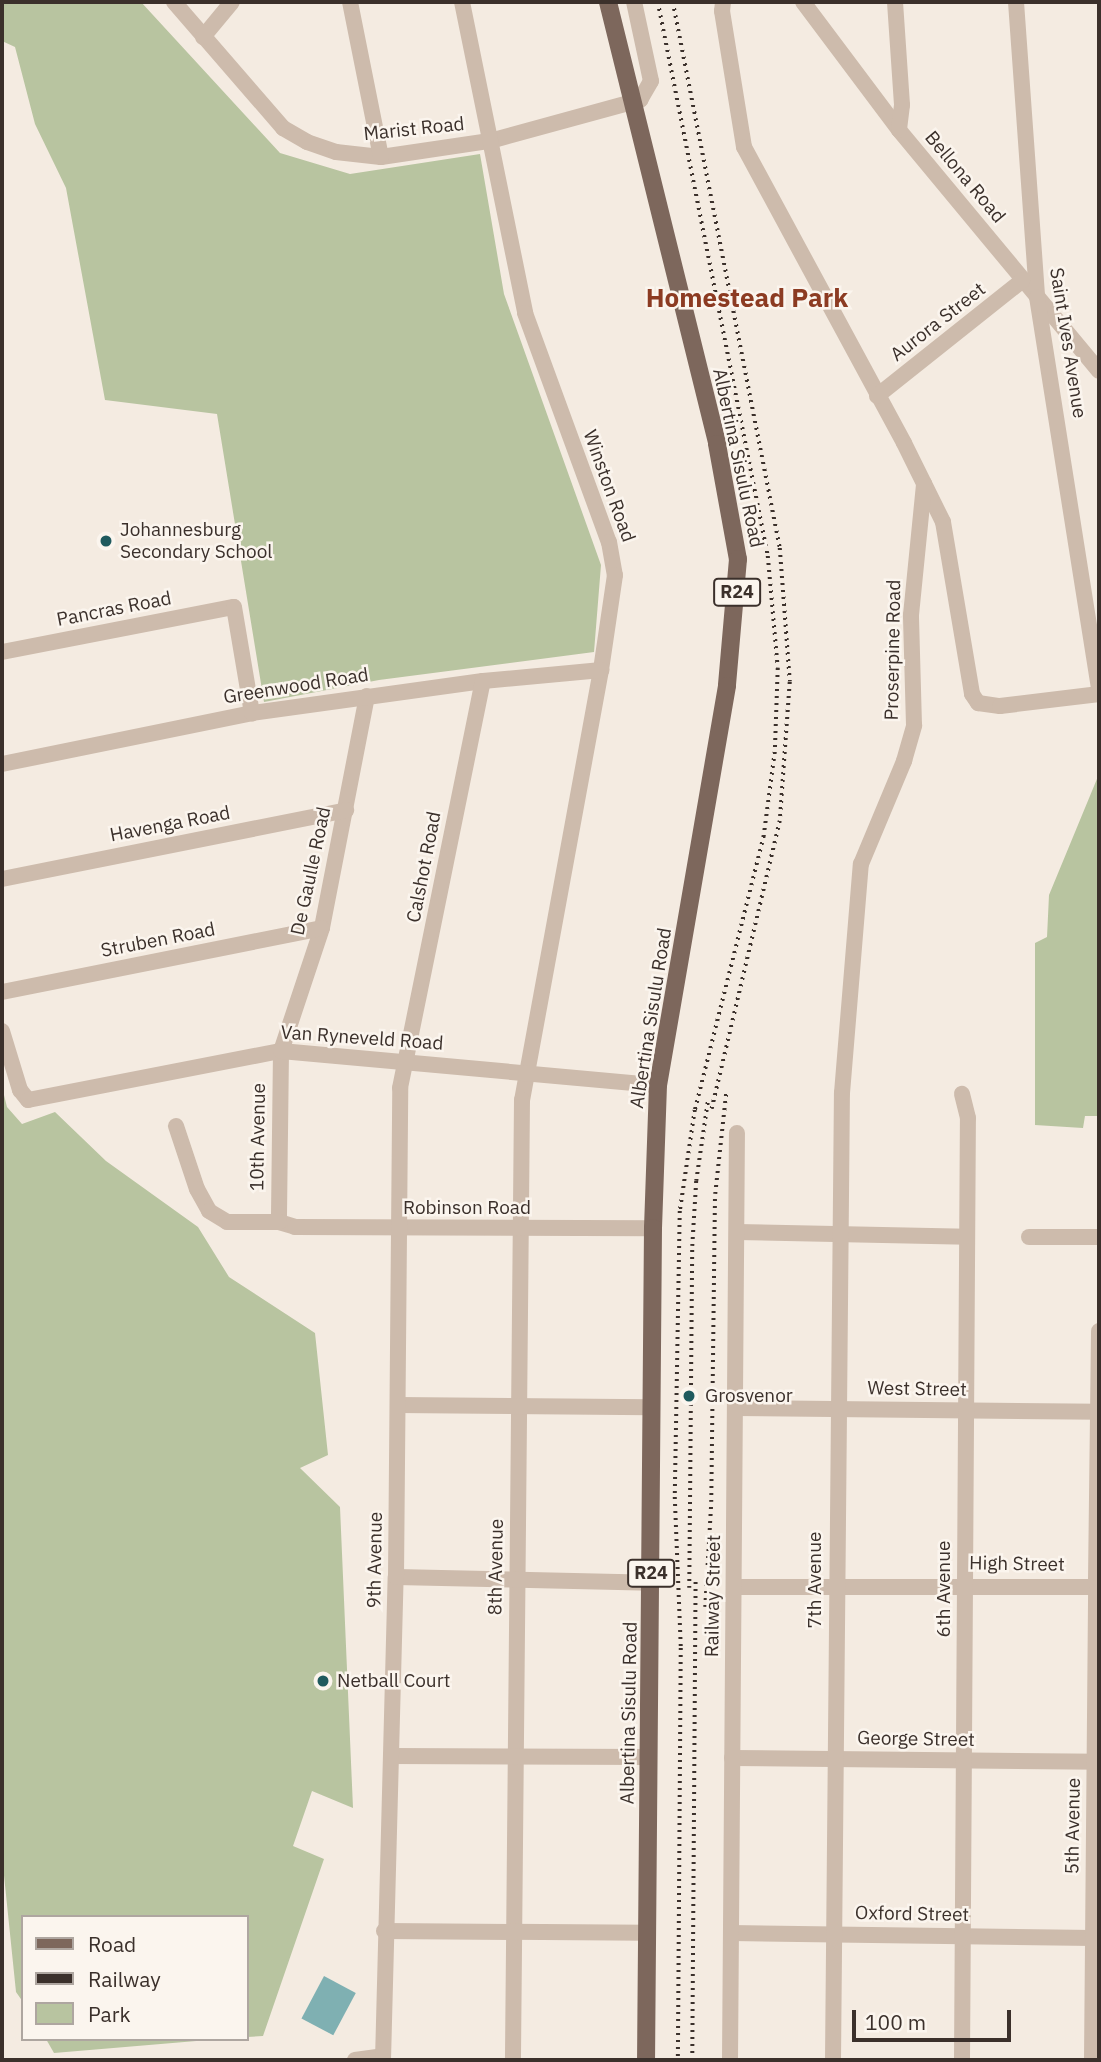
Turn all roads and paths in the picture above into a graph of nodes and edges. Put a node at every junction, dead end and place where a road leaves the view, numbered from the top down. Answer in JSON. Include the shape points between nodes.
{"nodes":[{"id":1,"x":174,"y":2,"type":"edge"},
{"id":2,"x":232,"y":2,"type":"edge"},
{"id":3,"x":350,"y":2,"type":"edge"},
{"id":4,"x":462,"y":2,"type":"edge"},
{"id":5,"x":608,"y":2,"type":"edge"},
{"id":6,"x":634,"y":2,"type":"edge"},
{"id":7,"x":895,"y":2,"type":"edge"},
{"id":8,"x":1016,"y":2,"type":"edge"},
{"id":9,"x":803,"y":3,"type":"edge"},
{"id":10,"x":721,"y":5,"type":"edge"},
{"id":11,"x":203,"y":37,"type":"junction"},
{"id":12,"x":633,"y":104,"type":"junction"},
{"id":13,"x":899,"y":130,"type":"junction"},
{"id":14,"x":489,"y":141,"type":"junction"},
{"id":15,"x":381,"y":157,"type":"junction"},
{"id":16,"x":1024,"y":280,"type":"junction"},
{"id":17,"x":1037,"y":297,"type":"junction"},
{"id":18,"x":1099,"y":371,"type":"edge"},
{"id":19,"x":877,"y":396,"type":"junction"},
{"id":20,"x":924,"y":484,"type":"junction"},
{"id":21,"x":2,"y":652,"type":"edge"},
{"id":22,"x":601,"y":670,"type":"junction"},
{"id":23,"x":483,"y":681,"type":"junction"},
{"id":24,"x":1099,"y":689,"type":"edge"},
{"id":25,"x":1099,"y":694,"type":"edge"},
{"id":26,"x":368,"y":696,"type":"junction"},
{"id":27,"x":252,"y":713,"type":"junction"},
{"id":28,"x":2,"y":764,"type":"edge"},
{"id":29,"x":346,"y":810,"type":"junction"},
{"id":30,"x":2,"y":879,"type":"edge"},
{"id":31,"x":322,"y":928,"type":"junction"},
{"id":32,"x":2,"y":992,"type":"edge"},
{"id":33,"x":2,"y":1031,"type":"edge"},
{"id":34,"x":281,"y":1051,"type":"junction"},
{"id":35,"x":407,"y":1061,"type":"junction"},
{"id":36,"x":525,"y":1073,"type":"junction"},
{"id":37,"x":658,"y":1085,"type":"junction"},
{"id":38,"x":962,"y":1094,"type":"dead end"},
{"id":39,"x":841,"y":1100,"type":"joint"},
{"id":40,"x":176,"y":1126,"type":"dead end"},
{"id":41,"x":737,"y":1133,"type":"dead end"},
{"id":42,"x":280,"y":1223,"type":"junction"},
{"id":43,"x":653,"y":1228,"type":"junction"},
{"id":44,"x":398,"y":1229,"type":"junction"},
{"id":45,"x":520,"y":1230,"type":"junction"},
{"id":46,"x":737,"y":1232,"type":"junction"},
{"id":47,"x":838,"y":1233,"type":"junction"},
{"id":48,"x":967,"y":1237,"type":"junction"},
{"id":49,"x":1029,"y":1237,"type":"dead end"},
{"id":50,"x":1099,"y":1237,"type":"edge"},
{"id":51,"x":1099,"y":1331,"type":"edge"},
{"id":52,"x":398,"y":1405,"type":"junction"},
{"id":53,"x":519,"y":1406,"type":"junction"},
{"id":54,"x":652,"y":1407,"type":"junction"},
{"id":55,"x":735,"y":1408,"type":"junction"},
{"id":56,"x":837,"y":1409,"type":"junction"},
{"id":57,"x":966,"y":1410,"type":"junction"},
{"id":58,"x":1099,"y":1412,"type":"edge"},
{"id":59,"x":396,"y":1577,"type":"junction"},
{"id":60,"x":517,"y":1581,"type":"junction"},
{"id":61,"x":651,"y":1583,"type":"junction"},
{"id":62,"x":965,"y":1584,"type":"junction"},
{"id":63,"x":1096,"y":1586,"type":"edge"},
{"id":64,"x":734,"y":1587,"type":"junction"},
{"id":65,"x":836,"y":1587,"type":"junction"},
{"id":66,"x":391,"y":1756,"type":"junction"},
{"id":67,"x":515,"y":1757,"type":"junction"},
{"id":68,"x":649,"y":1757,"type":"junction"},
{"id":69,"x":732,"y":1758,"type":"junction"},
{"id":70,"x":835,"y":1759,"type":"junction"},
{"id":71,"x":964,"y":1760,"type":"junction"},
{"id":72,"x":1097,"y":1762,"type":"edge"},
{"id":73,"x":384,"y":1931,"type":"junction"},
{"id":74,"x":514,"y":1932,"type":"junction"},
{"id":75,"x":647,"y":1933,"type":"junction"},
{"id":76,"x":731,"y":1933,"type":"junction"},
{"id":77,"x":834,"y":1934,"type":"junction"},
{"id":78,"x":962,"y":1936,"type":"junction"},
{"id":79,"x":1093,"y":1938,"type":"junction"},
{"id":80,"x":383,"y":2058,"type":"edge"},
{"id":81,"x":355,"y":2060,"type":"edge"},
{"id":82,"x":513,"y":2060,"type":"edge"},
{"id":83,"x":646,"y":2060,"type":"edge"},
{"id":84,"x":730,"y":2060,"type":"edge"},
{"id":85,"x":832,"y":2060,"type":"edge"},
{"id":86,"x":962,"y":2060,"type":"edge"},
{"id":87,"x":1092,"y":2060,"type":"edge"}],
"edges":[{"from":1,"to":11,"type":"street","name":"Marist Road"},
{"from":2,"to":11,"type":"street"},
{"from":3,"to":15,"type":"street"},
{"from":4,"to":14,"type":"street","name":"Winston Road"},
{"from":5,"to":12,"type":"main road","name":"Albertina Sisulu Road","number":"R24"},
{"from":6,"to":12,"type":"street","via":[[651,81],[645,96]]},
{"from":7,"to":13,"type":"street","via":[[902,105]]},
{"from":8,"to":17,"type":"street","name":"Saint Ives Avenue"},
{"from":9,"to":13,"type":"street","name":"Bellona Road"},
{"from":10,"to":19,"type":"street","via":[[744,147]]},
{"from":11,"to":15,"type":"street","name":"Marist Road","via":[[283,128],[336,152]]},
{"from":12,"to":14,"type":"street","name":"Marist Road"},
{"from":12,"to":37,"type":"main road","name":"Albertina Sisulu Road","number":"R24","via":[[717,444],[738,559],[727,686]]},
{"from":13,"to":16,"type":"street","name":"Bellona Road"},
{"from":14,"to":15,"type":"street","name":"Marist Road"},
{"from":14,"to":22,"type":"street","name":"Winston Road","via":[[525,313],[613,557],[615,575]]},
{"from":16,"to":17,"type":"street","name":"Bellona Road"},
{"from":16,"to":19,"type":"street","name":"Aurora Street"},
{"from":17,"to":18,"type":"street","name":"Bellona Road"},
{"from":17,"to":24,"type":"street","name":"Saint Ives Avenue"},
{"from":19,"to":20,"type":"street"},
{"from":20,"to":25,"type":"street","via":[[943,522],[969,688],[978,703],[1000,706]]},
{"from":20,"to":39,"type":"street","name":"Proserpine Road","via":[[911,615],[914,725],[904,761],[860,863]]},
{"from":21,"to":27,"type":"street","name":"Pancras Road","via":[[234,607]]},
{"from":22,"to":23,"type":"street","name":"Greenwood Road"},
{"from":22,"to":36,"type":"street","name":"Winston Road"},
{"from":23,"to":26,"type":"street","name":"Greenwood Road"},
{"from":23,"to":35,"type":"street","name":"Calshot Road"},
{"from":26,"to":27,"type":"street","name":"Greenwood Road"},
{"from":26,"to":29,"type":"street","name":"De Gaulle Road"},
{"from":27,"to":28,"type":"street","name":"Greenwood Road"},
{"from":29,"to":30,"type":"street","name":"Havenga Road"},
{"from":29,"to":31,"type":"street","name":"De Gaulle Road"},
{"from":31,"to":32,"type":"street","name":"Struben Road"},
{"from":31,"to":34,"type":"street","name":"De Gaulle Road"},
{"from":33,"to":34,"type":"street","name":"Van Ryneveld Road","via":[[25,1098],[32,1100]]},
{"from":34,"to":35,"type":"street","name":"Van Ryneveld Road"},
{"from":34,"to":42,"type":"street","name":"10th Avenue"},
{"from":35,"to":36,"type":"street","name":"Van Ryneveld Road"},
{"from":35,"to":44,"type":"street","name":"9th Avenue","via":[[400,1088]]},
{"from":36,"to":37,"type":"street","name":"Van Ryneveld Road"},
{"from":36,"to":45,"type":"street","name":"8th Avenue"},
{"from":37,"to":43,"type":"main road","name":"Albertina Sisulu Road","number":"R24"},
{"from":38,"to":48,"type":"street","name":"6th Avenue","via":[[968,1118]]},
{"from":39,"to":47,"type":"street","name":"7th Avenue"},
{"from":40,"to":42,"type":"street","name":"Robinson Road","via":[[209,1211],[227,1222]]},
{"from":41,"to":46,"type":"street","name":"Railway Street"},
{"from":42,"to":44,"type":"street","name":"Robinson Road"},
{"from":43,"to":45,"type":"street","name":"Robinson Road"},
{"from":43,"to":54,"type":"main road","name":"Albertina Sisulu Road","number":"R24"},
{"from":44,"to":45,"type":"street","name":"Robinson Road"},
{"from":44,"to":52,"type":"street","name":"9th Avenue"},
{"from":45,"to":53,"type":"street","name":"8th Avenue"},
{"from":46,"to":47,"type":"street"},
{"from":46,"to":55,"type":"street","name":"Railway Street"},
{"from":47,"to":48,"type":"street"},
{"from":47,"to":56,"type":"street","name":"7th Avenue"},
{"from":48,"to":57,"type":"street","name":"6th Avenue"},
{"from":49,"to":50,"type":"street"},
{"from":51,"to":58,"type":"street","name":"5th Avenue"},
{"from":52,"to":53,"type":"street"},
{"from":52,"to":59,"type":"street","name":"9th Avenue"},
{"from":53,"to":54,"type":"street"},
{"from":53,"to":60,"type":"street","name":"8th Avenue"},
{"from":54,"to":61,"type":"main road","name":"Albertina Sisulu Road","number":"R24"},
{"from":55,"to":56,"type":"street","name":"West Street"},
{"from":55,"to":64,"type":"street","name":"Railway Street"},
{"from":56,"to":57,"type":"street","name":"West Street"},
{"from":56,"to":65,"type":"street","name":"7th Avenue"},
{"from":57,"to":58,"type":"street","name":"West Street"},
{"from":57,"to":62,"type":"street","name":"6th Avenue"},
{"from":58,"to":63,"type":"street","name":"5th Avenue"},
{"from":59,"to":60,"type":"street"},
{"from":59,"to":66,"type":"street","name":"9th Avenue"},
{"from":60,"to":61,"type":"street"},
{"from":60,"to":67,"type":"street","name":"8th Avenue"},
{"from":61,"to":68,"type":"main road","name":"Albertina Sisulu Road","number":"R24"},
{"from":62,"to":63,"type":"street","name":"High Street"},
{"from":62,"to":65,"type":"street","name":"High Street"},
{"from":62,"to":71,"type":"street","name":"6th Avenue"},
{"from":63,"to":72,"type":"street","name":"5th Avenue"},
{"from":64,"to":65,"type":"street","name":"High Street"},
{"from":64,"to":69,"type":"street","name":"Railway Street"},
{"from":65,"to":70,"type":"street","name":"7th Avenue"},
{"from":66,"to":67,"type":"street"},
{"from":66,"to":73,"type":"street","name":"9th Avenue"},
{"from":67,"to":68,"type":"street"},
{"from":67,"to":74,"type":"street","name":"8th Avenue"},
{"from":68,"to":75,"type":"main road","name":"Albertina Sisulu Road","number":"R24"},
{"from":69,"to":70,"type":"street","name":"George Street"},
{"from":69,"to":76,"type":"street","name":"Railway Street"},
{"from":70,"to":71,"type":"street","name":"George Street"},
{"from":70,"to":77,"type":"street","name":"7th Avenue"},
{"from":71,"to":72,"type":"street","name":"George Street"},
{"from":71,"to":78,"type":"street","name":"6th Avenue"},
{"from":72,"to":79,"type":"street","name":"5th Avenue"},
{"from":73,"to":74,"type":"street"},
{"from":73,"to":80,"type":"street","name":"9th Avenue"},
{"from":74,"to":75,"type":"street"},
{"from":74,"to":82,"type":"street","name":"8th Avenue"},
{"from":75,"to":83,"type":"main road","name":"Albertina Sisulu Road","number":"R24"},
{"from":76,"to":77,"type":"street","name":"Oxford Street"},
{"from":76,"to":84,"type":"street","name":"Railway Street"},
{"from":77,"to":78,"type":"street","name":"Oxford Street"},
{"from":77,"to":85,"type":"street","name":"7th Avenue"},
{"from":78,"to":79,"type":"street","name":"Oxford Street"},
{"from":78,"to":86,"type":"street","name":"6th Avenue"},
{"from":79,"to":87,"type":"street","name":"5th Avenue"},
{"from":80,"to":81,"type":"street"}]}
